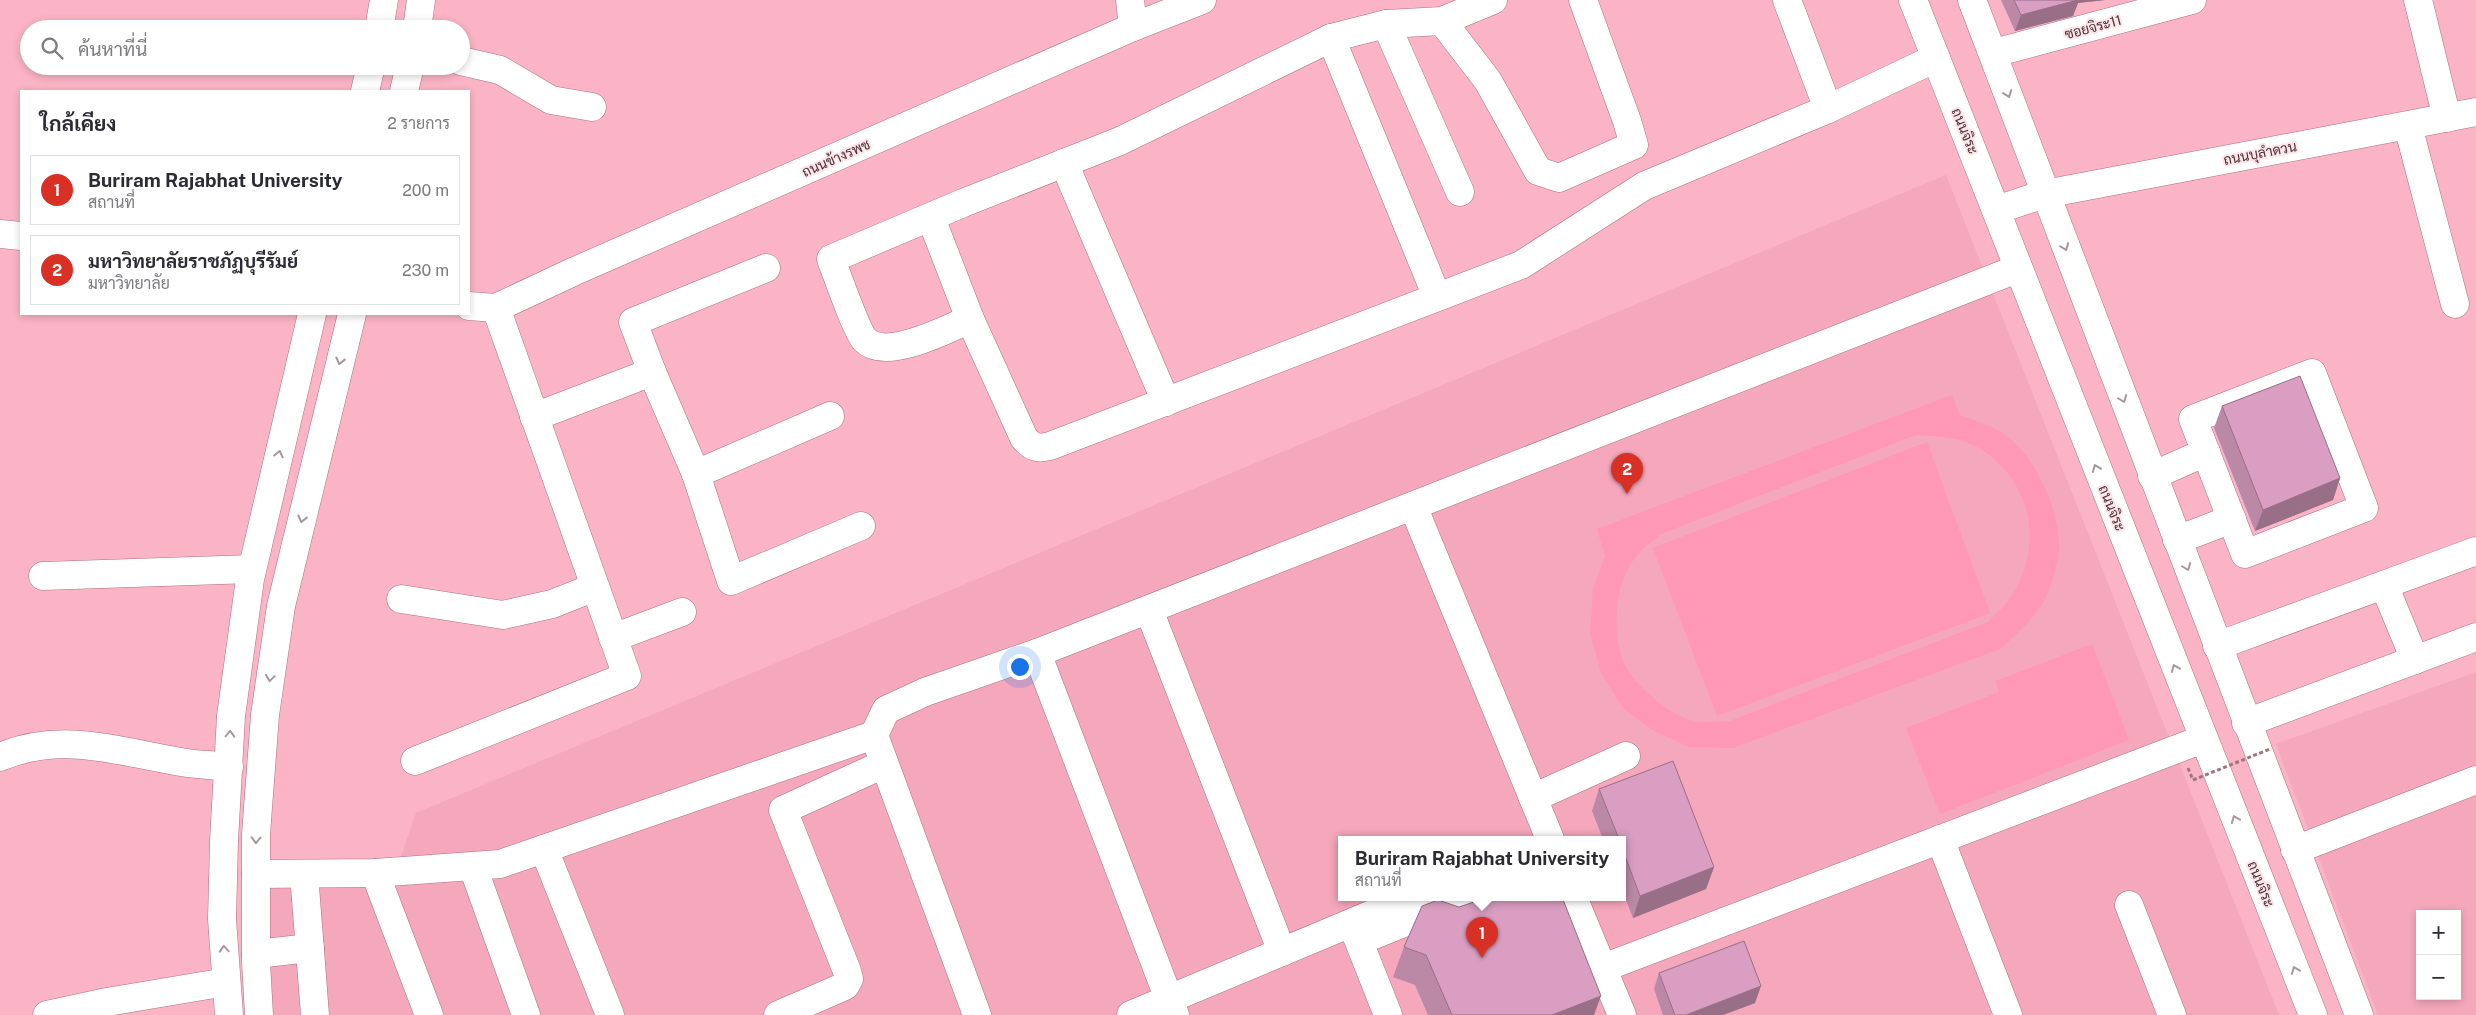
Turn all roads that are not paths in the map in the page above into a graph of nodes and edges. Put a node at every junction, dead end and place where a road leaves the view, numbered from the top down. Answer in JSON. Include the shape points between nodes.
{"nodes":[{"id":1,"x":384,"y":0,"type":"edge"},
{"id":2,"x":421,"y":0,"type":"edge"},
{"id":3,"x":1130,"y":0,"type":"edge"},
{"id":4,"x":1202,"y":0,"type":"edge"},
{"id":5,"x":1493,"y":0,"type":"edge"},
{"id":6,"x":1583,"y":0,"type":"edge"},
{"id":7,"x":1787,"y":0,"type":"edge"},
{"id":8,"x":1913,"y":0,"type":"edge"},
{"id":9,"x":1972,"y":0,"type":"edge"},
{"id":10,"x":2192,"y":0,"type":"edge"},
{"id":11,"x":2418,"y":0,"type":"edge"},
{"id":12,"x":381,"y":20,"type":"edge"},
{"id":13,"x":418,"y":20,"type":"edge"},
{"id":14,"x":1442,"y":21,"type":"junction"},
{"id":15,"x":1386,"y":24,"type":"junction"},
{"id":16,"x":1134,"y":27,"type":"junction"},
{"id":17,"x":1332,"y":38,"type":"junction"},
{"id":18,"x":1994,"y":53,"type":"junction"},
{"id":19,"x":1936,"y":58,"type":"junction"},
{"id":20,"x":470,"y":63,"type":"edge"},
{"id":21,"x":369,"y":75,"type":"edge"},
{"id":22,"x":408,"y":75,"type":"edge"},
{"id":23,"x":366,"y":90,"type":"edge"},
{"id":24,"x":404,"y":90,"type":"edge"},
{"id":25,"x":592,"y":107,"type":"dead end"},
{"id":26,"x":1828,"y":110,"type":"junction"},
{"id":27,"x":2476,"y":112,"type":"edge"},
{"id":28,"x":2448,"y":118,"type":"junction"},
{"id":29,"x":2408,"y":126,"type":"junction"},
{"id":30,"x":1064,"y":163,"type":"junction"},
{"id":31,"x":1460,"y":192,"type":"dead end"},
{"id":32,"x":2045,"y":194,"type":"junction"},
{"id":33,"x":1996,"y":210,"type":"junction"},
{"id":34,"x":931,"y":218,"type":"junction"},
{"id":35,"x":0,"y":234,"type":"edge"},
{"id":36,"x":20,"y":236,"type":"edge"},
{"id":37,"x":766,"y":268,"type":"dead end"},
{"id":38,"x":2017,"y":269,"type":"junction"},
{"id":39,"x":1437,"y":297,"type":"junction"},
{"id":40,"x":2455,"y":304,"type":"dead end"},
{"id":41,"x":470,"y":306,"type":"edge"},
{"id":42,"x":496,"y":308,"type":"junction"},
{"id":43,"x":312,"y":315,"type":"edge"},
{"id":44,"x":352,"y":315,"type":"edge"},
{"id":45,"x":970,"y":319,"type":"junction"},
{"id":46,"x":652,"y":372,"type":"junction"},
{"id":47,"x":1166,"y":402,"type":"junction"},
{"id":48,"x":830,"y":416,"type":"dead end"},
{"id":49,"x":534,"y":417,"type":"junction"},
{"id":50,"x":2206,"y":452,"type":"junction"},
{"id":51,"x":696,"y":474,"type":"junction"},
{"id":52,"x":2152,"y":476,"type":"junction"},
{"id":53,"x":1413,"y":506,"type":"junction"},
{"id":54,"x":2232,"y":519,"type":"junction"},
{"id":55,"x":861,"y":526,"type":"dead end"},
{"id":56,"x":2176,"y":540,"type":"junction"},
{"id":57,"x":2476,"y":551,"type":"edge"},
{"id":58,"x":252,"y":569,"type":"junction"},
{"id":59,"x":43,"y":576,"type":"dead end"},
{"id":60,"x":2384,"y":584,"type":"junction"},
{"id":61,"x":595,"y":587,"type":"junction"},
{"id":62,"x":401,"y":599,"type":"dead end"},
{"id":63,"x":1149,"y":610,"type":"junction"},
{"id":64,"x":682,"y":612,"type":"dead end"},
{"id":65,"x":2476,"y":637,"type":"edge"},
{"id":66,"x":613,"y":638,"type":"junction"},
{"id":67,"x":2217,"y":646,"type":"junction"},
{"id":68,"x":1037,"y":653,"type":"junction"},
{"id":69,"x":2415,"y":660,"type":"junction"},
{"id":70,"x":2246,"y":722,"type":"junction"},
{"id":71,"x":874,"y":735,"type":"junction"},
{"id":72,"x":2204,"y":739,"type":"junction"},
{"id":73,"x":1626,"y":756,"type":"dead end"},
{"id":74,"x":0,"y":757,"type":"edge"},
{"id":75,"x":415,"y":761,"type":"dead end"},
{"id":76,"x":884,"y":764,"type":"junction"},
{"id":77,"x":229,"y":766,"type":"junction"},
{"id":78,"x":2476,"y":780,"type":"edge"},
{"id":79,"x":1533,"y":798,"type":"junction"},
{"id":80,"x":1549,"y":836,"type":"edge"},
{"id":81,"x":1940,"y":840,"type":"junction"},
{"id":82,"x":544,"y":849,"type":"junction"},
{"id":83,"x":2295,"y":850,"type":"junction"},
{"id":84,"x":473,"y":867,"type":"junction"},
{"id":85,"x":375,"y":873,"type":"junction"},
{"id":86,"x":256,"y":874,"type":"junction"},
{"id":87,"x":304,"y":874,"type":"junction"},
{"id":88,"x":1406,"y":901,"type":"edge"},
{"id":89,"x":1453,"y":901,"type":"edge"},
{"id":90,"x":1575,"y":901,"type":"edge"},
{"id":91,"x":2129,"y":905,"type":"dead end"},
{"id":92,"x":1355,"y":932,"type":"junction"},
{"id":93,"x":310,"y":948,"type":"junction"},
{"id":94,"x":1282,"y":952,"type":"junction"},
{"id":95,"x":256,"y":954,"type":"junction"},
{"id":96,"x":1603,"y":968,"type":"junction"},
{"id":97,"x":226,"y":982,"type":"junction"},
{"id":98,"x":1172,"y":1007,"type":"edge"},
{"id":99,"x":47,"y":1015,"type":"edge"},
{"id":100,"x":229,"y":1015,"type":"edge"},
{"id":101,"x":260,"y":1015,"type":"edge"},
{"id":102,"x":315,"y":1015,"type":"edge"},
{"id":103,"x":430,"y":1015,"type":"edge"},
{"id":104,"x":526,"y":1015,"type":"edge"},
{"id":105,"x":610,"y":1015,"type":"edge"},
{"id":106,"x":778,"y":1015,"type":"edge"},
{"id":107,"x":977,"y":1015,"type":"edge"},
{"id":108,"x":1131,"y":1015,"type":"edge"},
{"id":109,"x":1388,"y":1015,"type":"edge"},
{"id":110,"x":1622,"y":1015,"type":"edge"},
{"id":111,"x":2008,"y":1015,"type":"edge"},
{"id":112,"x":2172,"y":1015,"type":"edge"},
{"id":113,"x":2313,"y":1015,"type":"edge"},
{"id":114,"x":2359,"y":1015,"type":"edge"}],
"edges":[{"from":1,"to":12,"type":"street"},
{"from":2,"to":13,"type":"street"},
{"from":3,"to":16,"type":"street"},
{"from":4,"to":16,"type":"street","name":"ถนนข้างรพช"},
{"from":5,"to":14,"type":"street"},
{"from":6,"to":14,"type":"street","via":[[1634,145],[1559,178],[1538,171],[1488,81]]},
{"from":7,"to":26,"type":"street"},
{"from":8,"to":19,"type":"street","name":"ถนนจิระ"},
{"from":9,"to":18,"type":"street"},
{"from":10,"to":18,"type":"street","name":"ซอยจิระ11"},
{"from":11,"to":28,"type":"street"},
{"from":14,"to":15,"type":"street"},
{"from":15,"to":17,"type":"street"},
{"from":15,"to":31,"type":"street"},
{"from":16,"to":42,"type":"street","name":"ถนนข้างรพช"},
{"from":17,"to":30,"type":"street","via":[[1120,141]]},
{"from":17,"to":39,"type":"street"},
{"from":18,"to":32,"type":"street","one_way":true},
{"from":19,"to":26,"type":"street"},
{"from":19,"to":33,"type":"street","name":"ถนนจิระ"},
{"from":20,"to":25,"type":"street","via":[[500,70],[550,100]]},
{"from":21,"to":23,"type":"street"},
{"from":22,"to":24,"type":"street"},
{"from":26,"to":39,"type":"street","via":[[1644,186],[1520,265]]},
{"from":27,"to":28,"type":"street","name":"ถนนบุลำดวน"},
{"from":28,"to":29,"type":"street","name":"ถนนบุลำดวน"},
{"from":29,"to":32,"type":"street","name":"ถนนบุลำดวน"},
{"from":29,"to":40,"type":"street"},
{"from":30,"to":34,"type":"street"},
{"from":30,"to":47,"type":"street"},
{"from":32,"to":33,"type":"street","name":"ถนนบุลำดวน"},
{"from":32,"to":52,"type":"street","one_way":true},
{"from":33,"to":38,"type":"street","name":"ถนนจิระ"},
{"from":34,"to":45,"type":"street"},
{"from":34,"to":45,"type":"street","via":[[831,259],[861,334],[872,345],[892,347],[912,342]]},
{"from":35,"to":36,"type":"street"},
{"from":37,"to":46,"type":"street","via":[[633,322]]},
{"from":38,"to":53,"type":"street"},
{"from":72,"to":38,"type":"street","name":"ถนนจิระ","one_way":true},
{"from":39,"to":47,"type":"street"},
{"from":41,"to":42,"type":"street","name":"ถนนข้างรพช"},
{"from":42,"to":49,"type":"street"},
{"from":58,"to":43,"type":"street","one_way":true},
{"from":44,"to":86,"type":"street","one_way":true,"via":[[281,606],[265,715]]},
{"from":45,"to":47,"type":"street","via":[[1024,438],[1038,449]]},
{"from":46,"to":49,"type":"street"},
{"from":46,"to":51,"type":"street"},
{"from":48,"to":51,"type":"street"},
{"from":49,"to":61,"type":"street"},
{"from":50,"to":52,"type":"street"},
{"from":50,"to":54,"type":"street"},
{"from":50,"to":54,"type":"street","via":[[2193,419],[2312,373],[2364,508],[2245,554]]},
{"from":51,"to":55,"type":"street","via":[[731,581]]},
{"from":52,"to":56,"type":"street"},
{"from":53,"to":63,"type":"street"},
{"from":53,"to":79,"type":"street"},
{"from":54,"to":56,"type":"street"},
{"from":56,"to":67,"type":"street","one_way":true},
{"from":57,"to":60,"type":"street"},
{"from":58,"to":59,"type":"street"},
{"from":77,"to":58,"type":"street","one_way":true,"via":[[231,716]]},
{"from":60,"to":67,"type":"street"},
{"from":60,"to":69,"type":"street"},
{"from":61,"to":62,"type":"street","via":[[552,604],[503,614]]},
{"from":61,"to":66,"type":"street"},
{"from":63,"to":68,"type":"street"},
{"from":63,"to":94,"type":"street"},
{"from":64,"to":66,"type":"street"},
{"from":65,"to":69,"type":"street"},
{"from":66,"to":75,"type":"street","via":[[627,676]]},
{"from":67,"to":70,"type":"street"},
{"from":68,"to":71,"type":"street","via":[[925,692],[886,710]]},
{"from":68,"to":98,"type":"street"},
{"from":69,"to":70,"type":"street"},
{"from":70,"to":83,"type":"street"},
{"from":71,"to":76,"type":"street"},
{"from":71,"to":82,"type":"street"},
{"from":72,"to":81,"type":"street"},
{"from":113,"to":72,"type":"street","name":"ถนนจิระ","one_way":true},
{"from":73,"to":79,"type":"street"},
{"from":74,"to":77,"type":"street","via":[[43,745],[74,743],[188,763]]},
{"from":76,"to":106,"type":"street","via":[[783,810],[849,979],[845,986]]},
{"from":76,"to":107,"type":"street"},
{"from":97,"to":77,"type":"street","one_way":true,"via":[[222,919]]},
{"from":78,"to":83,"type":"street"},
{"from":79,"to":80,"type":"street"},
{"from":81,"to":96,"type":"street"},
{"from":81,"to":111,"type":"street"},
{"from":82,"to":84,"type":"street","via":[[500,864]]},
{"from":82,"to":105,"type":"street"},
{"from":83,"to":114,"type":"street"},
{"from":84,"to":85,"type":"street"},
{"from":84,"to":104,"type":"street"},
{"from":85,"to":87,"type":"street"},
{"from":85,"to":103,"type":"street"},
{"from":86,"to":87,"type":"street"},
{"from":86,"to":95,"type":"street"},
{"from":87,"to":93,"type":"street"},
{"from":88,"to":92,"type":"street"},
{"from":89,"to":92,"type":"street"},
{"from":90,"to":96,"type":"street"},
{"from":91,"to":112,"type":"street"},
{"from":92,"to":94,"type":"street"},
{"from":92,"to":109,"type":"street"},
{"from":93,"to":95,"type":"street"},
{"from":93,"to":102,"type":"street"},
{"from":94,"to":98,"type":"street"},
{"from":95,"to":101,"type":"street"},
{"from":96,"to":110,"type":"street"},
{"from":97,"to":99,"type":"street"},
{"from":97,"to":100,"type":"street"},
{"from":98,"to":108,"type":"street"}]}
